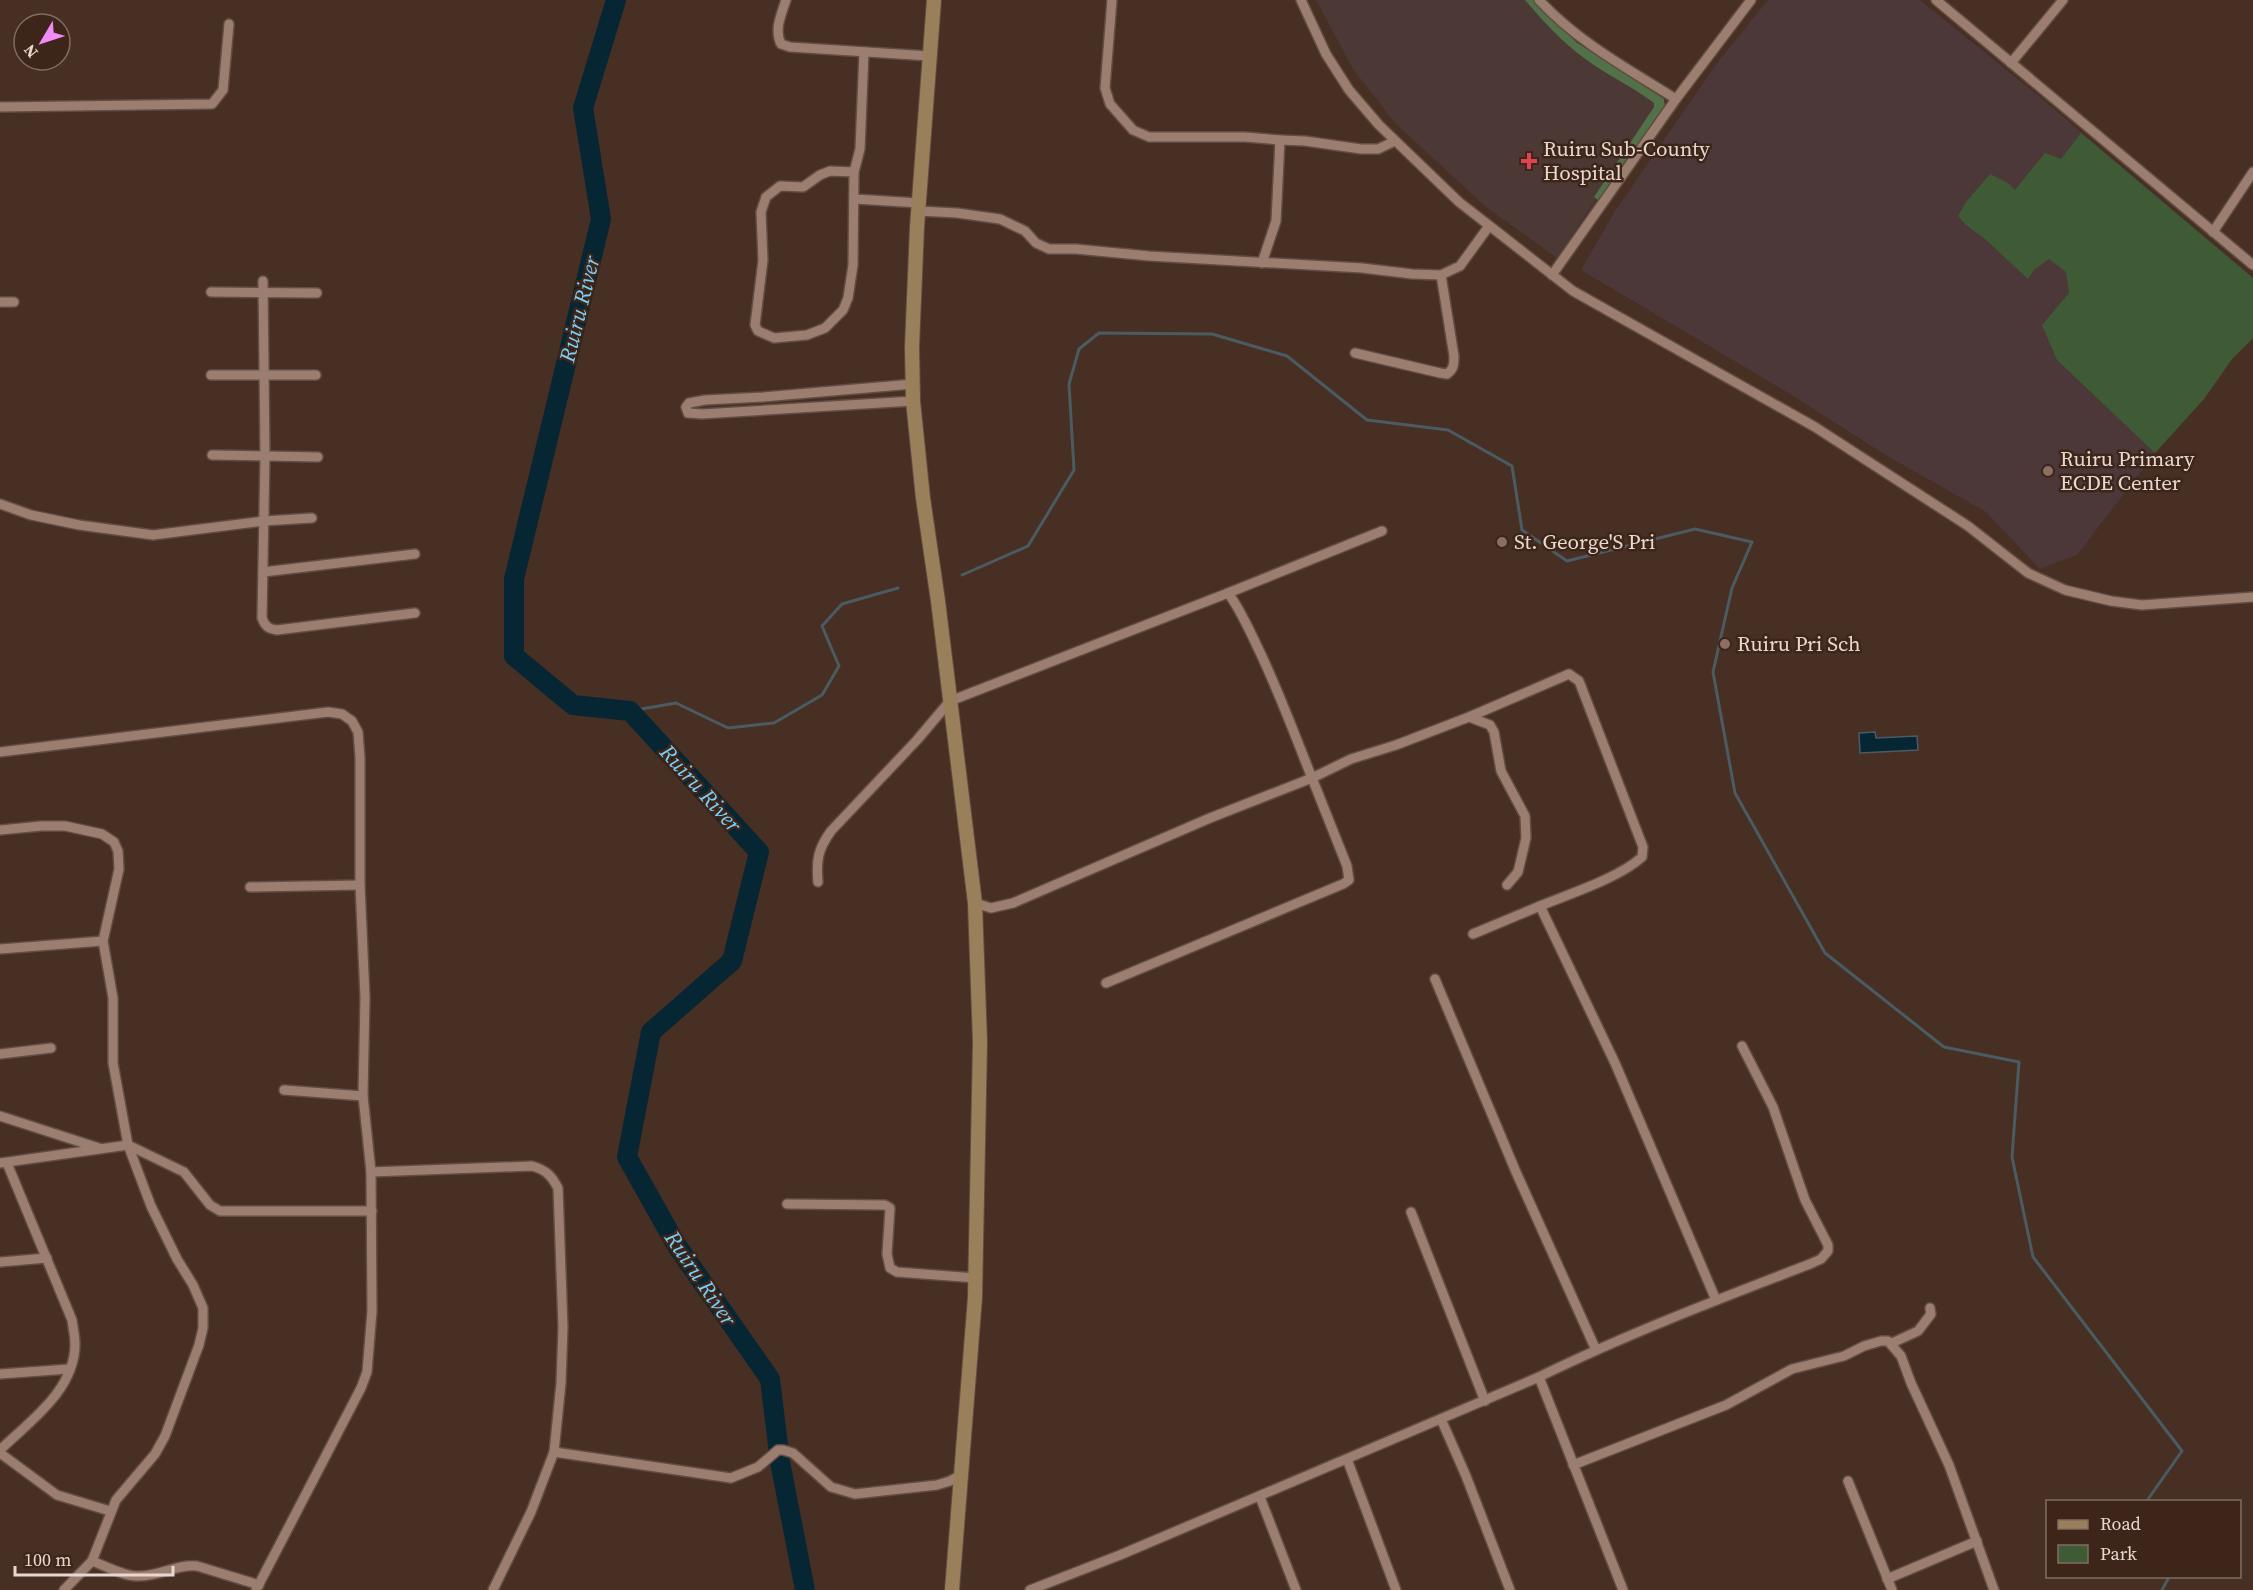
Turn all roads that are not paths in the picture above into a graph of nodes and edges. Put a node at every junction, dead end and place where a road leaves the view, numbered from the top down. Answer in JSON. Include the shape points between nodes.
{"nodes":[{"id":1,"x":786,"y":0,"type":"edge"},
{"id":2,"x":933,"y":0,"type":"edge"},
{"id":3,"x":1112,"y":0,"type":"edge"},
{"id":4,"x":1301,"y":0,"type":"edge"},
{"id":5,"x":1539,"y":0,"type":"edge"},
{"id":6,"x":1751,"y":0,"type":"edge"},
{"id":7,"x":1936,"y":0,"type":"edge"},
{"id":8,"x":2063,"y":0,"type":"edge"},
{"id":9,"x":229,"y":24,"type":"dead end"},
{"id":10,"x":864,"y":52,"type":"junction"},
{"id":11,"x":930,"y":56,"type":"junction"},
{"id":12,"x":2011,"y":63,"type":"junction"},
{"id":13,"x":1676,"y":99,"type":"junction"},
{"id":14,"x":0,"y":107,"type":"edge"},
{"id":15,"x":1280,"y":140,"type":"junction"},
{"id":16,"x":1395,"y":141,"type":"junction"},
{"id":17,"x":854,"y":171,"type":"junction"},
{"id":18,"x":2253,"y":172,"type":"edge"},
{"id":19,"x":855,"y":199,"type":"junction"},
{"id":20,"x":919,"y":207,"type":"junction"},
{"id":21,"x":1489,"y":226,"type":"junction"},
{"id":22,"x":2213,"y":232,"type":"junction"},
{"id":23,"x":1262,"y":263,"type":"junction"},
{"id":24,"x":2253,"y":265,"type":"edge"},
{"id":25,"x":1441,"y":275,"type":"junction"},
{"id":26,"x":1552,"y":275,"type":"junction"},
{"id":27,"x":263,"y":281,"type":"dead end"},
{"id":28,"x":211,"y":292,"type":"dead end"},
{"id":29,"x":263,"y":293,"type":"junction"},
{"id":30,"x":317,"y":293,"type":"dead end"},
{"id":31,"x":0,"y":302,"type":"edge"},
{"id":32,"x":14,"y":302,"type":"dead end"},
{"id":33,"x":1355,"y":353,"type":"dead end"},
{"id":34,"x":211,"y":375,"type":"dead end"},
{"id":35,"x":265,"y":375,"type":"junction"},
{"id":36,"x":316,"y":375,"type":"dead end"},
{"id":37,"x":913,"y":384,"type":"junction"},
{"id":38,"x":855,"y":389,"type":"junction"},
{"id":39,"x":913,"y":401,"type":"junction"},
{"id":40,"x":856,"y":404,"type":"junction"},
{"id":41,"x":212,"y":456,"type":"dead end"},
{"id":42,"x":265,"y":456,"type":"junction"},
{"id":43,"x":318,"y":457,"type":"dead end"},
{"id":44,"x":0,"y":504,"type":"edge"},
{"id":45,"x":312,"y":518,"type":"dead end"},
{"id":46,"x":264,"y":521,"type":"junction"},
{"id":47,"x":1382,"y":531,"type":"dead end"},
{"id":48,"x":415,"y":554,"type":"dead end"},
{"id":49,"x":263,"y":572,"type":"junction"},
{"id":50,"x":1228,"y":593,"type":"junction"},
{"id":51,"x":2253,"y":597,"type":"edge"},
{"id":52,"x":415,"y":613,"type":"dead end"},
{"id":53,"x":950,"y":701,"type":"junction"},
{"id":54,"x":1469,"y":717,"type":"junction"},
{"id":55,"x":0,"y":752,"type":"edge"},
{"id":56,"x":1312,"y":778,"type":"junction"},
{"id":57,"x":0,"y":830,"type":"edge"},
{"id":58,"x":818,"y":882,"type":"dead end"},
{"id":59,"x":360,"y":885,"type":"junction"},
{"id":60,"x":1507,"y":885,"type":"dead end"},
{"id":61,"x":250,"y":887,"type":"dead end"},
{"id":62,"x":975,"y":903,"type":"junction"},
{"id":63,"x":1540,"y":906,"type":"junction"},
{"id":64,"x":1473,"y":934,"type":"dead end"},
{"id":65,"x":103,"y":941,"type":"junction"},
{"id":66,"x":0,"y":949,"type":"edge"},
{"id":67,"x":1435,"y":979,"type":"dead end"},
{"id":68,"x":1106,"y":983,"type":"dead end"},
{"id":69,"x":1742,"y":1046,"type":"dead end"},
{"id":70,"x":51,"y":1048,"type":"dead end"},
{"id":71,"x":0,"y":1054,"type":"edge"},
{"id":72,"x":284,"y":1090,"type":"dead end"},
{"id":73,"x":363,"y":1096,"type":"junction"},
{"id":74,"x":0,"y":1116,"type":"edge"},
{"id":75,"x":128,"y":1145,"type":"junction"},
{"id":76,"x":101,"y":1149,"type":"junction"},
{"id":77,"x":4,"y":1163,"type":"edge"},
{"id":78,"x":370,"y":1172,"type":"junction"},
{"id":79,"x":787,"y":1204,"type":"dead end"},
{"id":80,"x":372,"y":1211,"type":"junction"},
{"id":81,"x":1411,"y":1212,"type":"dead end"},
{"id":82,"x":47,"y":1258,"type":"junction"},
{"id":83,"x":0,"y":1262,"type":"edge"},
{"id":84,"x":976,"y":1278,"type":"junction"},
{"id":85,"x":1716,"y":1300,"type":"junction"},
{"id":86,"x":1930,"y":1308,"type":"dead end"},
{"id":87,"x":1892,"y":1343,"type":"junction"},
{"id":88,"x":1596,"y":1350,"type":"junction"},
{"id":89,"x":69,"y":1369,"type":"junction"},
{"id":90,"x":0,"y":1374,"type":"edge"},
{"id":91,"x":1539,"y":1377,"type":"junction"},
{"id":92,"x":1485,"y":1401,"type":"junction"},
{"id":93,"x":1441,"y":1419,"type":"junction"},
{"id":94,"x":0,"y":1451,"type":"edge"},
{"id":95,"x":554,"y":1452,"type":"junction"},
{"id":96,"x":1347,"y":1459,"type":"junction"},
{"id":97,"x":1573,"y":1465,"type":"junction"},
{"id":98,"x":961,"y":1475,"type":"junction"},
{"id":99,"x":1848,"y":1481,"type":"dead end"},
{"id":100,"x":1260,"y":1497,"type":"junction"},
{"id":101,"x":110,"y":1511,"type":"junction"},
{"id":102,"x":1977,"y":1541,"type":"junction"},
{"id":103,"x":92,"y":1561,"type":"junction"},
{"id":104,"x":1888,"y":1586,"type":"edge"},
{"id":105,"x":258,"y":1588,"type":"edge"},
{"id":106,"x":64,"y":1590,"type":"edge"},
{"id":107,"x":493,"y":1590,"type":"edge"},
{"id":108,"x":952,"y":1590,"type":"edge"},
{"id":109,"x":1030,"y":1590,"type":"edge"},
{"id":110,"x":1296,"y":1590,"type":"edge"},
{"id":111,"x":1396,"y":1590,"type":"edge"},
{"id":112,"x":1510,"y":1590,"type":"edge"},
{"id":113,"x":1623,"y":1590,"type":"edge"},
{"id":114,"x":1994,"y":1590,"type":"edge"}],
"edges":[{"from":1,"to":10,"type":"street","via":[[777,30],[781,44]]},
{"from":2,"to":11,"type":"main road"},
{"from":3,"to":15,"type":"street","via":[[1105,88],[1110,104],[1133,130],[1149,137]]},
{"from":4,"to":16,"type":"street","via":[[1326,54],[1349,90]]},
{"from":5,"to":13,"type":"street","via":[[1592,46]]},
{"from":6,"to":13,"type":"street"},
{"from":7,"to":12,"type":"street"},
{"from":8,"to":12,"type":"street"},
{"from":9,"to":14,"type":"street","via":[[223,90],[212,104]]},
{"from":10,"to":11,"type":"street"},
{"from":10,"to":17,"type":"street","via":[[860,149]]},
{"from":11,"to":20,"type":"main road"},
{"from":12,"to":22,"type":"street"},
{"from":13,"to":26,"type":"street"},
{"from":15,"to":16,"type":"street","via":[[1361,149],[1378,149]]},
{"from":15,"to":23,"type":"street","via":[[1276,221]]},
{"from":16,"to":21,"type":"street"},
{"from":17,"to":19,"type":"street"},
{"from":17,"to":19,"type":"street","via":[[830,171],[803,187],[780,186],[766,197],[761,212],[763,260],[755,325],[758,331],[774,338],[807,335],[825,328],[843,310],[851,284]]},
{"from":18,"to":22,"type":"street"},
{"from":19,"to":20,"type":"street"},
{"from":20,"to":23,"type":"street","via":[[1000,219],[1049,249]]},
{"from":20,"to":37,"type":"main road"},
{"from":21,"to":25,"type":"street","via":[[1460,266]]},
{"from":21,"to":26,"type":"street"},
{"from":22,"to":24,"type":"street"},
{"from":23,"to":25,"type":"street"},
{"from":25,"to":33,"type":"street","via":[[1454,356],[1451,372],[1440,373]]},
{"from":26,"to":51,"type":"street","via":[[1598,306],[1815,427],[1968,526],[2044,582],[2127,604]]},
{"from":27,"to":29,"type":"street"},
{"from":28,"to":29,"type":"street"},
{"from":29,"to":30,"type":"street"},
{"from":29,"to":35,"type":"street"},
{"from":31,"to":32,"type":"street"},
{"from":34,"to":35,"type":"street"},
{"from":35,"to":36,"type":"street"},
{"from":35,"to":42,"type":"street"},
{"from":37,"to":38,"type":"street"},
{"from":37,"to":39,"type":"main road"},
{"from":38,"to":40,"type":"street"},
{"from":38,"to":40,"type":"street","via":[[705,400],[686,407],[688,413],[694,414]]},
{"from":39,"to":40,"type":"street"},
{"from":39,"to":53,"type":"main road"},
{"from":41,"to":42,"type":"street"},
{"from":42,"to":43,"type":"street"},
{"from":42,"to":46,"type":"street"},
{"from":44,"to":46,"type":"street","via":[[79,525],[153,535]]},
{"from":45,"to":46,"type":"street"},
{"from":46,"to":49,"type":"street"},
{"from":47,"to":50,"type":"street"},
{"from":48,"to":49,"type":"street"},
{"from":49,"to":52,"type":"street","via":[[262,618],[269,629]]},
{"from":50,"to":53,"type":"street"},
{"from":50,"to":56,"type":"street","via":[[1269,670]]},
{"from":53,"to":58,"type":"street","via":[[820,846]]},
{"from":53,"to":62,"type":"main road"},
{"from":54,"to":56,"type":"street","via":[[1351,759]]},
{"from":54,"to":60,"type":"street","via":[[1490,725],[1494,732],[1501,771],[1525,816],[1526,838],[1518,872]]},
{"from":54,"to":63,"type":"street","via":[[1569,674],[1580,681],[1643,847],[1642,857],[1635,863]]},
{"from":55,"to":59,"type":"street","via":[[328,712],[342,714],[358,732]]},
{"from":56,"to":62,"type":"street","via":[[1013,903],[991,908]]},
{"from":56,"to":68,"type":"street","via":[[1349,880]]},
{"from":57,"to":65,"type":"street","via":[[65,826],[102,834],[114,842],[119,869]]},
{"from":59,"to":61,"type":"street"},
{"from":59,"to":73,"type":"street","via":[[365,997]]},
{"from":62,"to":84,"type":"main road","via":[[980,1042]]},
{"from":63,"to":64,"type":"street"},
{"from":63,"to":85,"type":"street","via":[[1615,1063]]},
{"from":65,"to":66,"type":"street"},
{"from":65,"to":75,"type":"street","via":[[114,998],[113,1063]]},
{"from":67,"to":88,"type":"street"},
{"from":69,"to":85,"type":"street","via":[[1773,1107],[1805,1200],[1828,1251],[1810,1264]]},
{"from":70,"to":71,"type":"street"},
{"from":72,"to":73,"type":"street"},
{"from":73,"to":78,"type":"street"},
{"from":74,"to":76,"type":"street"},
{"from":75,"to":76,"type":"street"},
{"from":75,"to":80,"type":"street","via":[[184,1172],[210,1205],[220,1211]]},
{"from":75,"to":101,"type":"street","via":[[151,1206],[193,1285],[202,1308],[203,1328],[193,1365],[156,1454]]},
{"from":76,"to":77,"type":"street"},
{"from":77,"to":82,"type":"street"},
{"from":78,"to":80,"type":"street"},
{"from":78,"to":95,"type":"street","via":[[532,1166],[545,1169],[552,1176],[558,1188],[563,1327]]},
{"from":79,"to":84,"type":"street","via":[[885,1205],[890,1208],[890,1268],[897,1272]]},
{"from":80,"to":105,"type":"street","via":[[372,1311],[367,1372],[353,1407]]},
{"from":81,"to":92,"type":"street"},
{"from":82,"to":83,"type":"street"},
{"from":82,"to":89,"type":"street","via":[[72,1320],[75,1346]]},
{"from":84,"to":98,"type":"main road"},
{"from":85,"to":88,"type":"street"},
{"from":86,"to":87,"type":"street","via":[[1931,1314],[1918,1331]]},
{"from":87,"to":97,"type":"street","via":[[1881,1341],[1844,1356],[1792,1369],[1726,1405]]},
{"from":87,"to":102,"type":"street","via":[[1901,1356]]},
{"from":88,"to":91,"type":"street"},
{"from":89,"to":90,"type":"street"},
{"from":89,"to":94,"type":"street","via":[[50,1402]]},
{"from":91,"to":92,"type":"street"},
{"from":91,"to":97,"type":"street"},
{"from":92,"to":93,"type":"street"},
{"from":93,"to":96,"type":"street"},
{"from":93,"to":112,"type":"street"},
{"from":94,"to":101,"type":"street","via":[[57,1495]]},
{"from":95,"to":98,"type":"street","via":[[731,1478],[758,1467],[778,1450],[788,1451],[831,1487],[855,1494],[937,1485]]},
{"from":95,"to":107,"type":"street","via":[[531,1512]]},
{"from":96,"to":100,"type":"street"},
{"from":96,"to":111,"type":"street"},
{"from":97,"to":113,"type":"street"},
{"from":98,"to":108,"type":"main road"},
{"from":99,"to":104,"type":"street"},
{"from":100,"to":109,"type":"street"},
{"from":100,"to":110,"type":"street"},
{"from":101,"to":103,"type":"street"},
{"from":102,"to":104,"type":"street"},
{"from":102,"to":114,"type":"street"},
{"from":103,"to":105,"type":"street","via":[[135,1576],[197,1566]]},
{"from":103,"to":106,"type":"street"}]}
